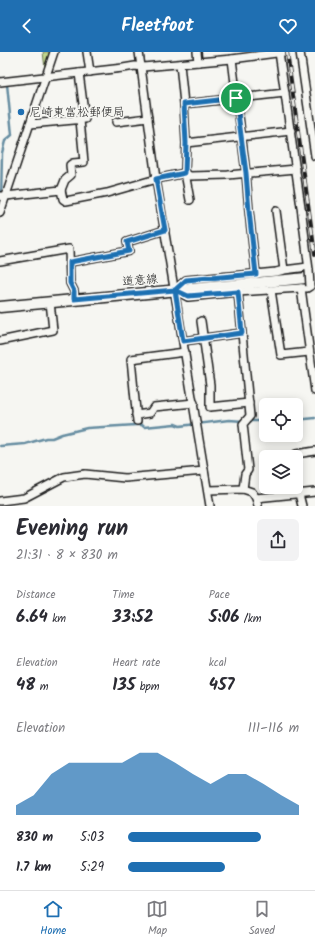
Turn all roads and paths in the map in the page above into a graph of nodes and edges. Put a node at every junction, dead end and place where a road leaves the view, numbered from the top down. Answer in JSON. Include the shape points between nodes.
{"nodes":[{"id":1,"x":54,"y":52,"type":"edge"},
{"id":2,"x":87,"y":52,"type":"edge"},
{"id":3,"x":139,"y":52,"type":"edge"},
{"id":4,"x":197,"y":52,"type":"edge"},
{"id":5,"x":281,"y":52,"type":"edge"},
{"id":6,"x":300,"y":52,"type":"edge"},
{"id":7,"x":236,"y":56,"type":"edge"},
{"id":8,"x":198,"y":62,"type":"junction"},
{"id":9,"x":180,"y":64,"type":"junction"},
{"id":10,"x":141,"y":67,"type":"junction"},
{"id":11,"x":90,"y":72,"type":"junction"},
{"id":12,"x":79,"y":73,"type":"junction"},
{"id":13,"x":46,"y":77,"type":"junction"},
{"id":14,"x":0,"y":82,"type":"edge"},
{"id":15,"x":285,"y":92,"type":"junction"},
{"id":16,"x":236,"y":98,"type":"junction"},
{"id":17,"x":184,"y":104,"type":"junction"},
{"id":18,"x":148,"y":118,"type":"junction"},
{"id":19,"x":80,"y":120,"type":"junction"},
{"id":20,"x":116,"y":122,"type":"dead end"},
{"id":21,"x":30,"y":124,"type":"junction"},
{"id":22,"x":291,"y":131,"type":"junction"},
{"id":23,"x":241,"y":136,"type":"junction"},
{"id":24,"x":186,"y":143,"type":"junction"},
{"id":25,"x":315,"y":156,"type":"edge"},
{"id":26,"x":296,"y":169,"type":"junction"},
{"id":27,"x":185,"y":173,"type":"junction"},
{"id":28,"x":246,"y":173,"type":"junction"},
{"id":29,"x":156,"y":179,"type":"junction"},
{"id":30,"x":61,"y":190,"type":"junction"},
{"id":31,"x":3,"y":196,"type":"edge"},
{"id":32,"x":190,"y":200,"type":"dead end"},
{"id":33,"x":0,"y":211,"type":"edge"},
{"id":34,"x":276,"y":211,"type":"dead end"},
{"id":35,"x":165,"y":230,"type":"junction"},
{"id":36,"x":0,"y":261,"type":"edge"},
{"id":37,"x":70,"y":262,"type":"junction"},
{"id":38,"x":284,"y":270,"type":"junction"},
{"id":39,"x":256,"y":274,"type":"junction"},
{"id":40,"x":308,"y":275,"type":"junction"},
{"id":41,"x":301,"y":288,"type":"junction"},
{"id":42,"x":175,"y":290,"type":"junction"},
{"id":43,"x":271,"y":290,"type":"junction"},
{"id":44,"x":238,"y":292,"type":"junction"},
{"id":45,"x":74,"y":299,"type":"junction"},
{"id":46,"x":50,"y":302,"type":"junction"},
{"id":47,"x":0,"y":306,"type":"edge"},
{"id":48,"x":201,"y":322,"type":"dead end"},
{"id":49,"x":242,"y":333,"type":"junction"},
{"id":50,"x":203,"y":338,"type":"junction"},
{"id":51,"x":0,"y":341,"type":"edge"},
{"id":52,"x":183,"y":341,"type":"junction"},
{"id":53,"x":185,"y":352,"type":"junction"},
{"id":54,"x":309,"y":352,"type":"junction"},
{"id":55,"x":315,"y":391,"type":"edge"},
{"id":56,"x":194,"y":403,"type":"junction"},
{"id":57,"x":249,"y":403,"type":"junction"},
{"id":58,"x":315,"y":451,"type":"edge"},
{"id":59,"x":303,"y":453,"type":"edge"},
{"id":60,"x":204,"y":471,"type":"junction"},
{"id":61,"x":243,"y":489,"type":"junction"},
{"id":62,"x":208,"y":490,"type":"junction"},
{"id":63,"x":315,"y":492,"type":"edge"},
{"id":64,"x":299,"y":494,"type":"joint"},
{"id":65,"x":303,"y":494,"type":"edge"},
{"id":66,"x":256,"y":498,"type":"junction"},
{"id":67,"x":0,"y":501,"type":"edge"},
{"id":68,"x":210,"y":506,"type":"edge"},
{"id":69,"x":258,"y":506,"type":"edge"},
{"id":70,"x":302,"y":506,"type":"edge"}],
"edges":[{"from":1,"to":13,"type":"street"},
{"from":2,"to":11,"type":"street"},
{"from":3,"to":10,"type":"street"},
{"from":4,"to":8,"type":"street"},
{"from":5,"to":7,"type":"street"},
{"from":5,"to":15,"type":"street"},
{"from":6,"to":25,"type":"street"},
{"from":7,"to":8,"type":"street"},
{"from":7,"to":16,"type":"street"},
{"from":8,"to":9,"type":"street"},
{"from":9,"to":10,"type":"street"},
{"from":9,"to":17,"type":"street"},
{"from":10,"to":11,"type":"street"},
{"from":10,"to":18,"type":"street"},
{"from":11,"to":12,"type":"street"},
{"from":12,"to":13,"type":"street"},
{"from":12,"to":19,"type":"street","via":[[84,119]]},
{"from":13,"to":14,"type":"street"},
{"from":13,"to":21,"type":"street"},
{"from":15,"to":16,"type":"street"},
{"from":15,"to":22,"type":"street"},
{"from":16,"to":17,"type":"street"},
{"from":16,"to":23,"type":"street"},
{"from":17,"to":24,"type":"street"},
{"from":18,"to":20,"type":"street"},
{"from":18,"to":29,"type":"street"},
{"from":19,"to":21,"type":"street"},
{"from":19,"to":30,"type":"street","via":[[84,162],[70,165],[71,175],[65,180]]},
{"from":21,"to":31,"type":"street"},
{"from":22,"to":23,"type":"street"},
{"from":22,"to":26,"type":"street"},
{"from":23,"to":24,"type":"street"},
{"from":23,"to":28,"type":"street"},
{"from":24,"to":27,"type":"street"},
{"from":26,"to":28,"type":"street"},
{"from":26,"to":40,"type":"street"},
{"from":27,"to":28,"type":"street","via":[[190,176]]},
{"from":27,"to":29,"type":"street"},
{"from":27,"to":32,"type":"street"},
{"from":28,"to":39,"type":"street"},
{"from":29,"to":30,"type":"street","via":[[66,201]]},
{"from":29,"to":35,"type":"street"},
{"from":30,"to":31,"type":"street"},
{"from":31,"to":33,"type":"street"},
{"from":34,"to":38,"type":"street"},
{"from":35,"to":37,"type":"street","via":[[127,242],[129,251]]},
{"from":35,"to":42,"type":"street"},
{"from":36,"to":37,"type":"street","via":[[69,249]]},
{"from":37,"to":45,"type":"street","via":[[70,283]]},
{"from":38,"to":39,"type":"street"},
{"from":38,"to":40,"type":"street"},
{"from":39,"to":42,"type":"street","via":[[186,280]]},
{"from":40,"to":41,"type":"street","via":[[307,288]]},
{"from":40,"to":42,"type":"street","name":"道意線"},
{"from":41,"to":43,"type":"street"},
{"from":41,"to":54,"type":"street"},
{"from":42,"to":44,"type":"street","via":[[188,296]]},
{"from":42,"to":45,"type":"street","name":"道意線"},
{"from":42,"to":52,"type":"street"},
{"from":43,"to":44,"type":"street"},
{"from":43,"to":54,"type":"street","via":[[281,355]]},
{"from":44,"to":49,"type":"street"},
{"from":45,"to":46,"type":"street","name":"道意線"},
{"from":46,"to":47,"type":"street","name":"道意線"},
{"from":46,"to":51,"type":"street","via":[[53,330]]},
{"from":48,"to":50,"type":"street"},
{"from":49,"to":50,"type":"street"},
{"from":49,"to":57,"type":"street"},
{"from":50,"to":52,"type":"street"},
{"from":50,"to":57,"type":"street","via":[[210,385],[210,407]]},
{"from":52,"to":53,"type":"street"},
{"from":53,"to":56,"type":"street"},
{"from":53,"to":56,"type":"street","via":[[131,359],[136,418],[150,413],[154,407]]},
{"from":54,"to":55,"type":"street"},
{"from":56,"to":60,"type":"street"},
{"from":57,"to":61,"type":"street","via":[[250,416],[244,424],[248,470]]},
{"from":58,"to":59,"type":"street"},
{"from":60,"to":62,"type":"street"},
{"from":60,"to":67,"type":"street","via":[[125,478],[85,474],[64,476],[24,498]]},
{"from":61,"to":62,"type":"street"},
{"from":61,"to":66,"type":"street","via":[[252,492]]},
{"from":62,"to":68,"type":"street"},
{"from":63,"to":65,"type":"street"},
{"from":64,"to":66,"type":"street"},
{"from":64,"to":70,"type":"street"},
{"from":66,"to":69,"type":"street"}]}
